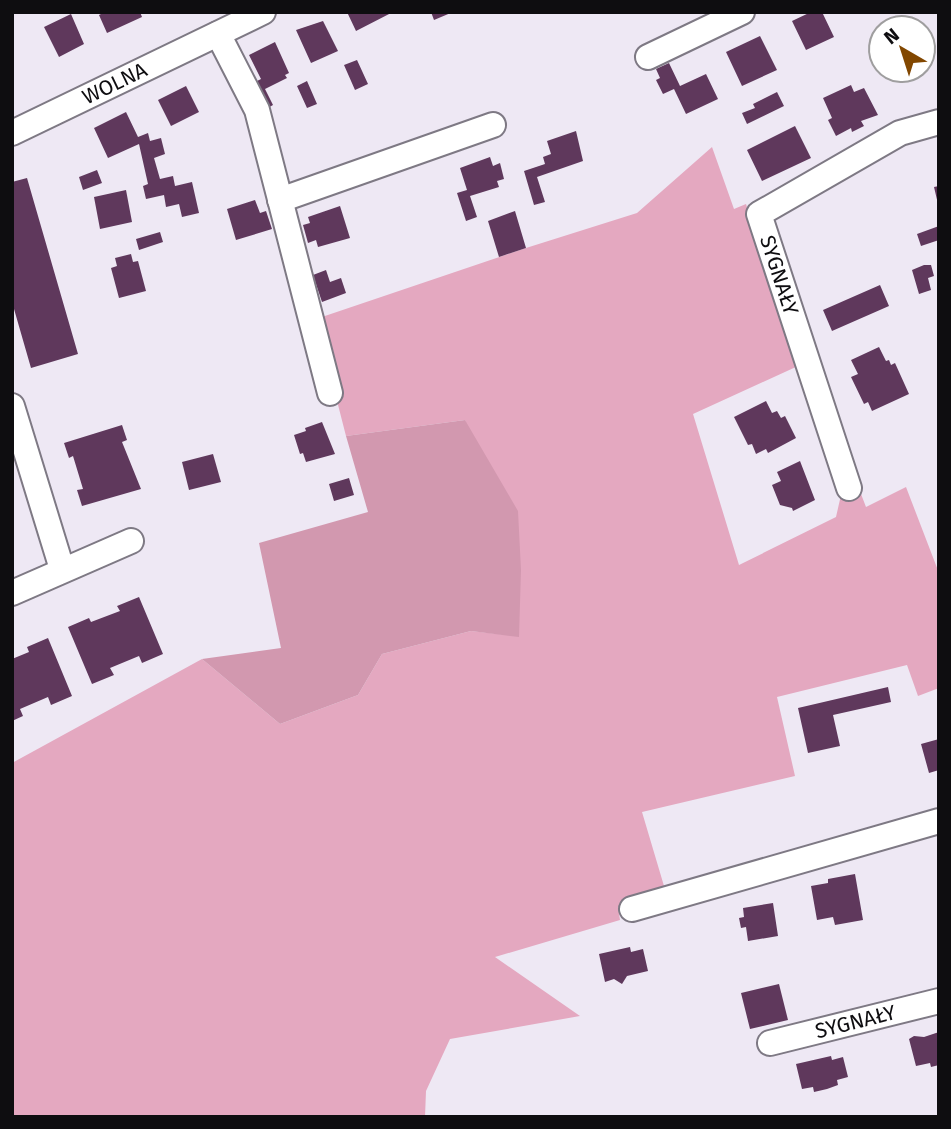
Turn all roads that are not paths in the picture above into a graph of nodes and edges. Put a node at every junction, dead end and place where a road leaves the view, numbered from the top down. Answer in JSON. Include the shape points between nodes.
{"nodes":[{"id":1,"x":262,"y":12,"type":"edge"},
{"id":2,"x":742,"y":12,"type":"edge"},
{"id":3,"x":218,"y":34,"type":"junction"},
{"id":4,"x":648,"y":57,"type":"dead end"},
{"id":5,"x":939,"y":122,"type":"edge"},
{"id":6,"x":493,"y":125,"type":"dead end"},
{"id":7,"x":12,"y":133,"type":"edge"},
{"id":8,"x":280,"y":201,"type":"junction"},
{"id":9,"x":330,"y":393,"type":"dead end"},
{"id":10,"x":12,"y":406,"type":"edge"},
{"id":11,"x":849,"y":488,"type":"dead end"},
{"id":12,"x":131,"y":541,"type":"dead end"},
{"id":13,"x":62,"y":569,"type":"junction"},
{"id":14,"x":12,"y":593,"type":"edge"},
{"id":15,"x":939,"y":821,"type":"edge"},
{"id":16,"x":632,"y":909,"type":"dead end"},
{"id":17,"x":939,"y":1002,"type":"edge"},
{"id":18,"x":770,"y":1043,"type":"dead end"}],
"edges":[{"from":1,"to":3,"type":"street","name":"WOLNA"},
{"from":2,"to":4,"type":"street"},
{"from":3,"to":7,"type":"street","name":"WOLNA"},
{"from":3,"to":8,"type":"street","via":[[257,110]]},
{"from":5,"to":11,"type":"street","name":"SYGNAŁY","via":[[900,133],[759,214]]},
{"from":6,"to":8,"type":"street"},
{"from":8,"to":9,"type":"street"},
{"from":10,"to":13,"type":"street"},
{"from":12,"to":13,"type":"street"},
{"from":13,"to":14,"type":"street"},
{"from":15,"to":16,"type":"street"},
{"from":17,"to":18,"type":"street","name":"SYGNAŁY"}]}
